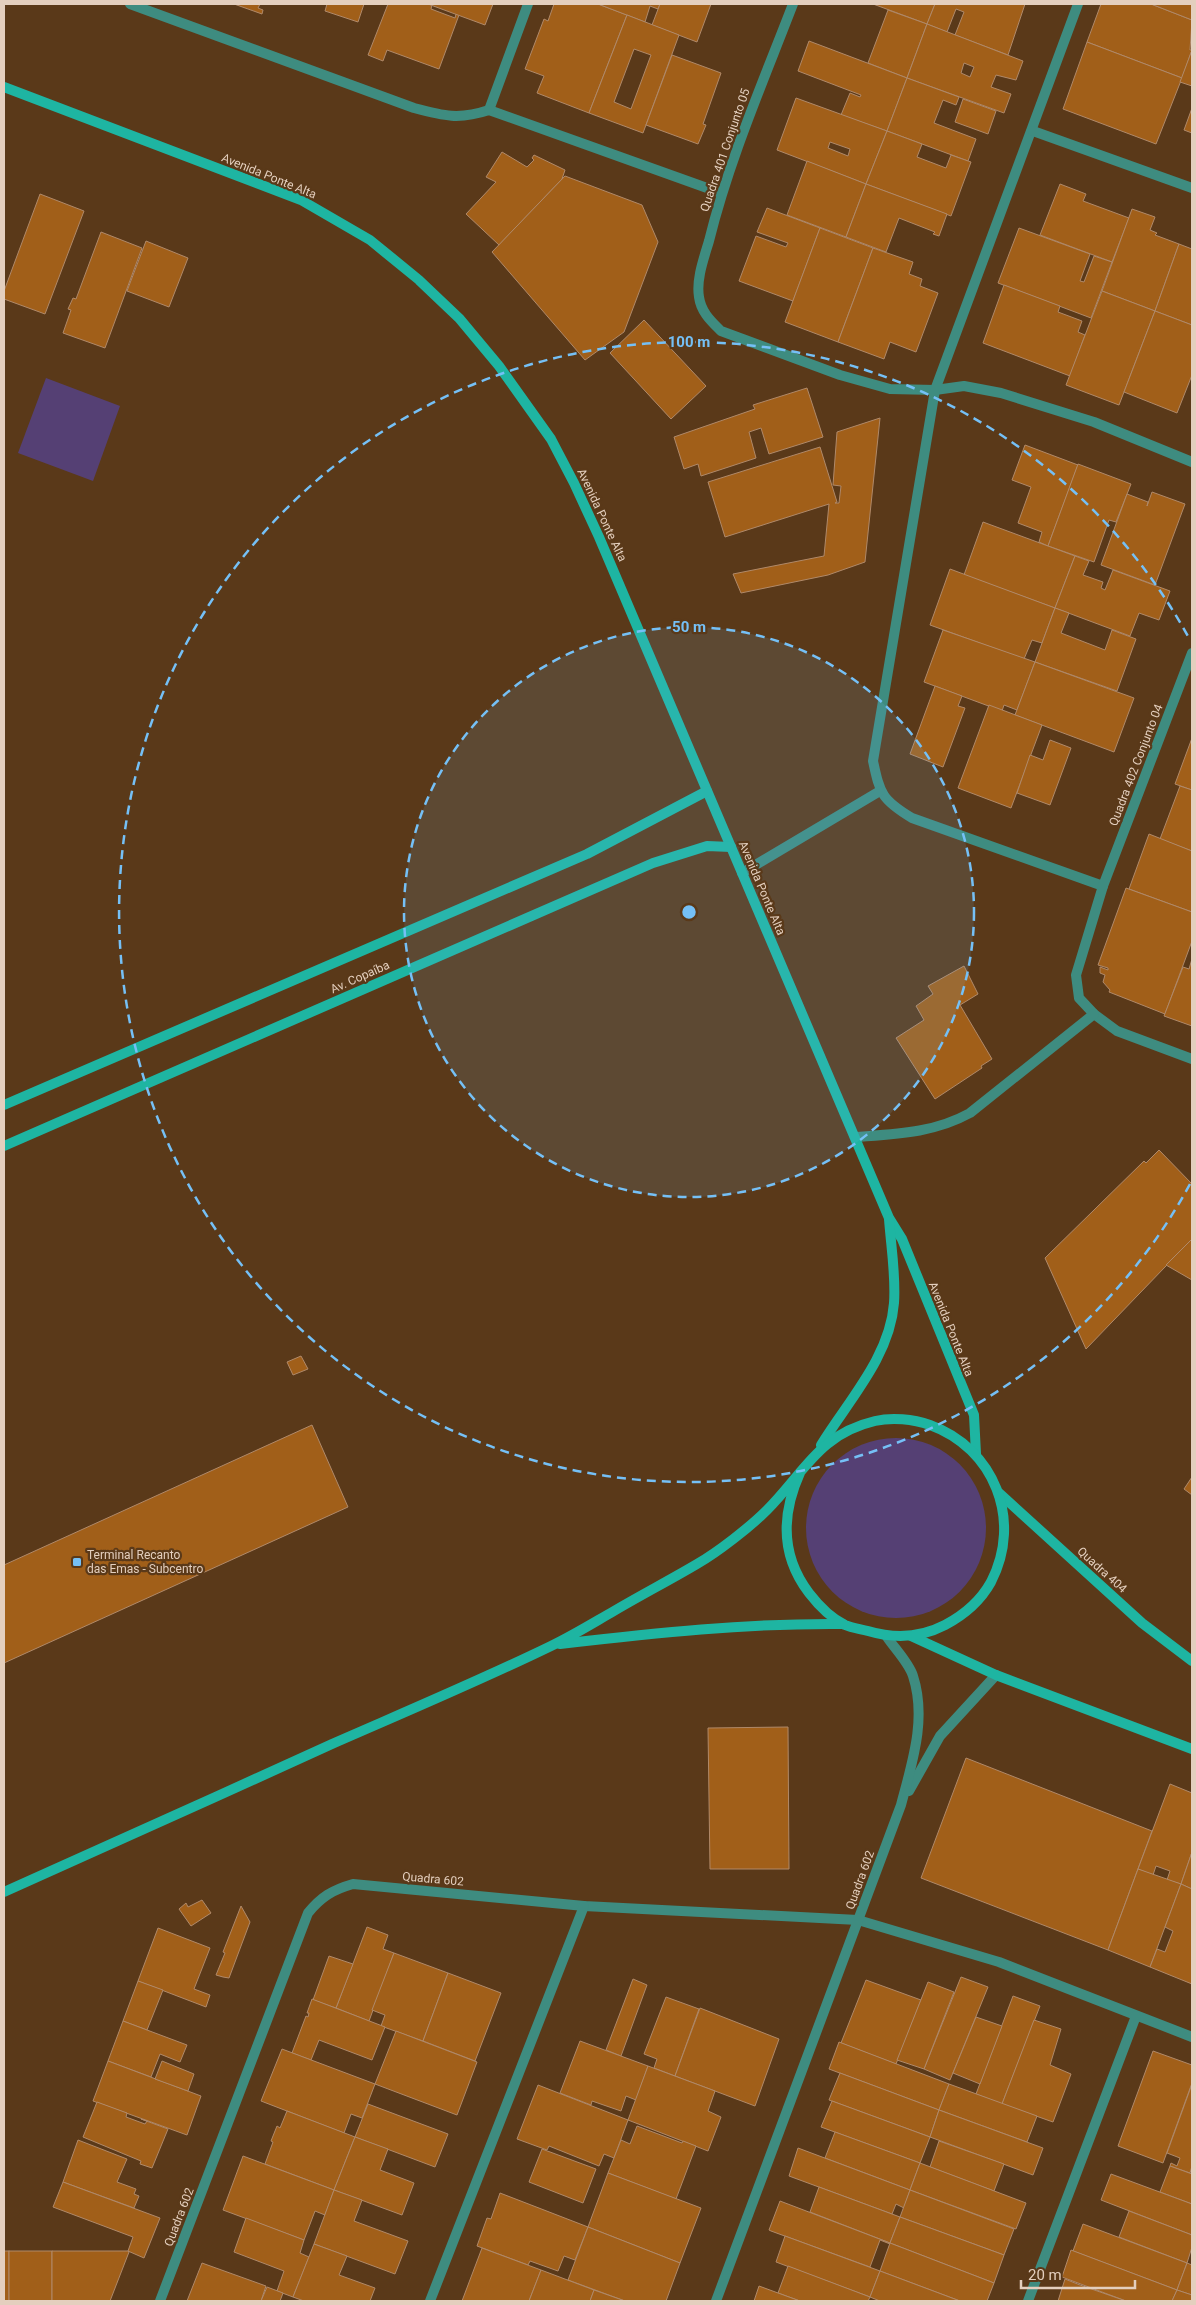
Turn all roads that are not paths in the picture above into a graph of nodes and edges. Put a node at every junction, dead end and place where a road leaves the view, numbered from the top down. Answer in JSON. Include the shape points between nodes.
{"nodes":[{"id":1,"x":130,"y":4,"type":"edge"},
{"id":2,"x":528,"y":4,"type":"edge"},
{"id":3,"x":792,"y":4,"type":"edge"},
{"id":4,"x":1078,"y":4,"type":"edge"},
{"id":5,"x":4,"y":87,"type":"edge"},
{"id":6,"x":490,"y":110,"type":"junction"},
{"id":7,"x":1033,"y":131,"type":"junction"},
{"id":8,"x":1192,"y":188,"type":"edge"},
{"id":9,"x":721,"y":193,"type":"junction"},
{"id":10,"x":935,"y":390,"type":"junction"},
{"id":11,"x":1192,"y":462,"type":"edge"},
{"id":12,"x":1192,"y":653,"type":"edge"},
{"id":13,"x":707,"y":791,"type":"junction"},
{"id":14,"x":880,"y":791,"type":"junction"},
{"id":15,"x":731,"y":847,"type":"junction"},
{"id":16,"x":742,"y":873,"type":"junction"},
{"id":17,"x":1103,"y":886,"type":"junction"},
{"id":18,"x":1094,"y":1014,"type":"junction"},
{"id":19,"x":1192,"y":1059,"type":"edge"},
{"id":20,"x":4,"y":1105,"type":"edge"},
{"id":21,"x":856,"y":1138,"type":"junction"},
{"id":22,"x":4,"y":1146,"type":"edge"},
{"id":23,"x":889,"y":1218,"type":"junction"},
{"id":24,"x":816,"y":1452,"type":"junction"},
{"id":25,"x":976,"y":1454,"type":"junction"},
{"id":26,"x":800,"y":1473,"type":"junction"},
{"id":27,"x":999,"y":1493,"type":"junction"},
{"id":28,"x":843,"y":1624,"type":"junction"},
{"id":29,"x":911,"y":1636,"type":"junction"},
{"id":30,"x":888,"y":1637,"type":"junction"},
{"id":31,"x":554,"y":1644,"type":"junction"},
{"id":32,"x":1192,"y":1661,"type":"edge"},
{"id":33,"x":996,"y":1675,"type":"junction"},
{"id":34,"x":1192,"y":1749,"type":"edge"},
{"id":35,"x":901,"y":1805,"type":"junction"},
{"id":36,"x":4,"y":1892,"type":"edge"},
{"id":37,"x":584,"y":1906,"type":"junction"},
{"id":38,"x":858,"y":1920,"type":"junction"},
{"id":39,"x":1136,"y":2016,"type":"junction"},
{"id":40,"x":1192,"y":2037,"type":"edge"},
{"id":41,"x":160,"y":2301,"type":"edge"},
{"id":42,"x":430,"y":2301,"type":"edge"},
{"id":43,"x":716,"y":2301,"type":"edge"},
{"id":44,"x":1028,"y":2301,"type":"edge"}],
"edges":[{"from":1,"to":6,"type":"street","via":[[414,108],[447,116],[471,116]]},
{"from":2,"to":6,"type":"street"},
{"from":3,"to":9,"type":"street","name":"Quadra 401 Conjunto 05"},
{"from":4,"to":7,"type":"street"},
{"from":5,"to":13,"type":"main road","name":"Avenida Ponte Alta","via":[[301,200],[370,240],[459,318],[499,366],[551,439],[574,483]]},
{"from":6,"to":9,"type":"street"},
{"from":7,"to":8,"type":"street"},
{"from":7,"to":10,"type":"street"},
{"from":9,"to":10,"type":"street","name":"Quadra 401 Conjunto 05","via":[[699,277],[698,295],[702,310],[722,331],[840,375],[890,389]]},
{"from":10,"to":11,"type":"street","via":[[964,386],[1001,393],[1094,422]]},
{"from":10,"to":14,"type":"street","via":[[872,761]]},
{"from":12,"to":17,"type":"street","name":"Quadra 402 Conjunto 04"},
{"from":13,"to":15,"type":"main road","name":"Avenida Ponte Alta"},
{"from":13,"to":20,"type":"main road","name":"Av. Copaíba","via":[[586,854]]},
{"from":14,"to":16,"type":"street"},
{"from":14,"to":17,"type":"street","via":[[897,809],[912,818]]},
{"from":15,"to":16,"type":"main road","name":"Avenida Ponte Alta"},
{"from":15,"to":22,"type":"main road","name":"Av. Copaíba","via":[[707,846],[653,863]]},
{"from":16,"to":21,"type":"main road","name":"Avenida Ponte Alta"},
{"from":17,"to":18,"type":"street","name":"Quadra 402 Conjunto 04","via":[[1076,975],[1079,998]]},
{"from":18,"to":19,"type":"street","name":"Quadra 402 Conjunto 04","via":[[1117,1030]]},
{"from":18,"to":21,"type":"street","via":[[970,1114],[955,1122],[911,1133]]},
{"from":21,"to":23,"type":"main road","name":"Avenida Ponte Alta"},
{"from":23,"to":24,"type":"main road","name":"Avenida Ponte Alta","via":[[895,1282],[894,1306],[885,1339],[850,1405]]},
{"from":23,"to":25,"type":"main road","name":"Avenida Ponte Alta","via":[[902,1240],[974,1416]]},
{"from":24,"to":25,"type":"main road","via":[[844,1430],[878,1420],[914,1420],[948,1432]]},
{"from":24,"to":26,"type":"main road"},
{"from":25,"to":27,"type":"main road"},
{"from":26,"to":28,"type":"main road","via":[[790,1495],[786,1524],[789,1555],[800,1582],[819,1606]]},
{"from":26,"to":31,"type":"main road","via":[[764,1514],[703,1561]]},
{"from":27,"to":29,"type":"main road","via":[[1004,1516],[1004,1540],[999,1563],[989,1585],[956,1619],[934,1630]]},
{"from":27,"to":32,"type":"main road","name":"Quadra 404","via":[[1142,1623]]},
{"from":28,"to":30,"type":"main road"},
{"from":28,"to":31,"type":"main road","via":[[786,1623]]},
{"from":29,"to":30,"type":"main road"},
{"from":29,"to":33,"type":"main road"},
{"from":30,"to":35,"type":"street","name":"Quadra 602","via":[[913,1674],[920,1708],[915,1754]]},
{"from":31,"to":36,"type":"main road"},
{"from":33,"to":34,"type":"main road"},
{"from":33,"to":35,"type":"street","name":"Quadra 602","via":[[940,1736]]},
{"from":35,"to":38,"type":"street","name":"Quadra 602"},
{"from":37,"to":38,"type":"street","name":"Quadra 602"},
{"from":37,"to":41,"type":"street","name":"Quadra 602","via":[[353,1884],[320,1898],[308,1914]]},
{"from":37,"to":42,"type":"street"},
{"from":38,"to":39,"type":"street","via":[[999,1962]]},
{"from":38,"to":43,"type":"street"},
{"from":39,"to":40,"type":"street"},
{"from":39,"to":44,"type":"street"}]}
